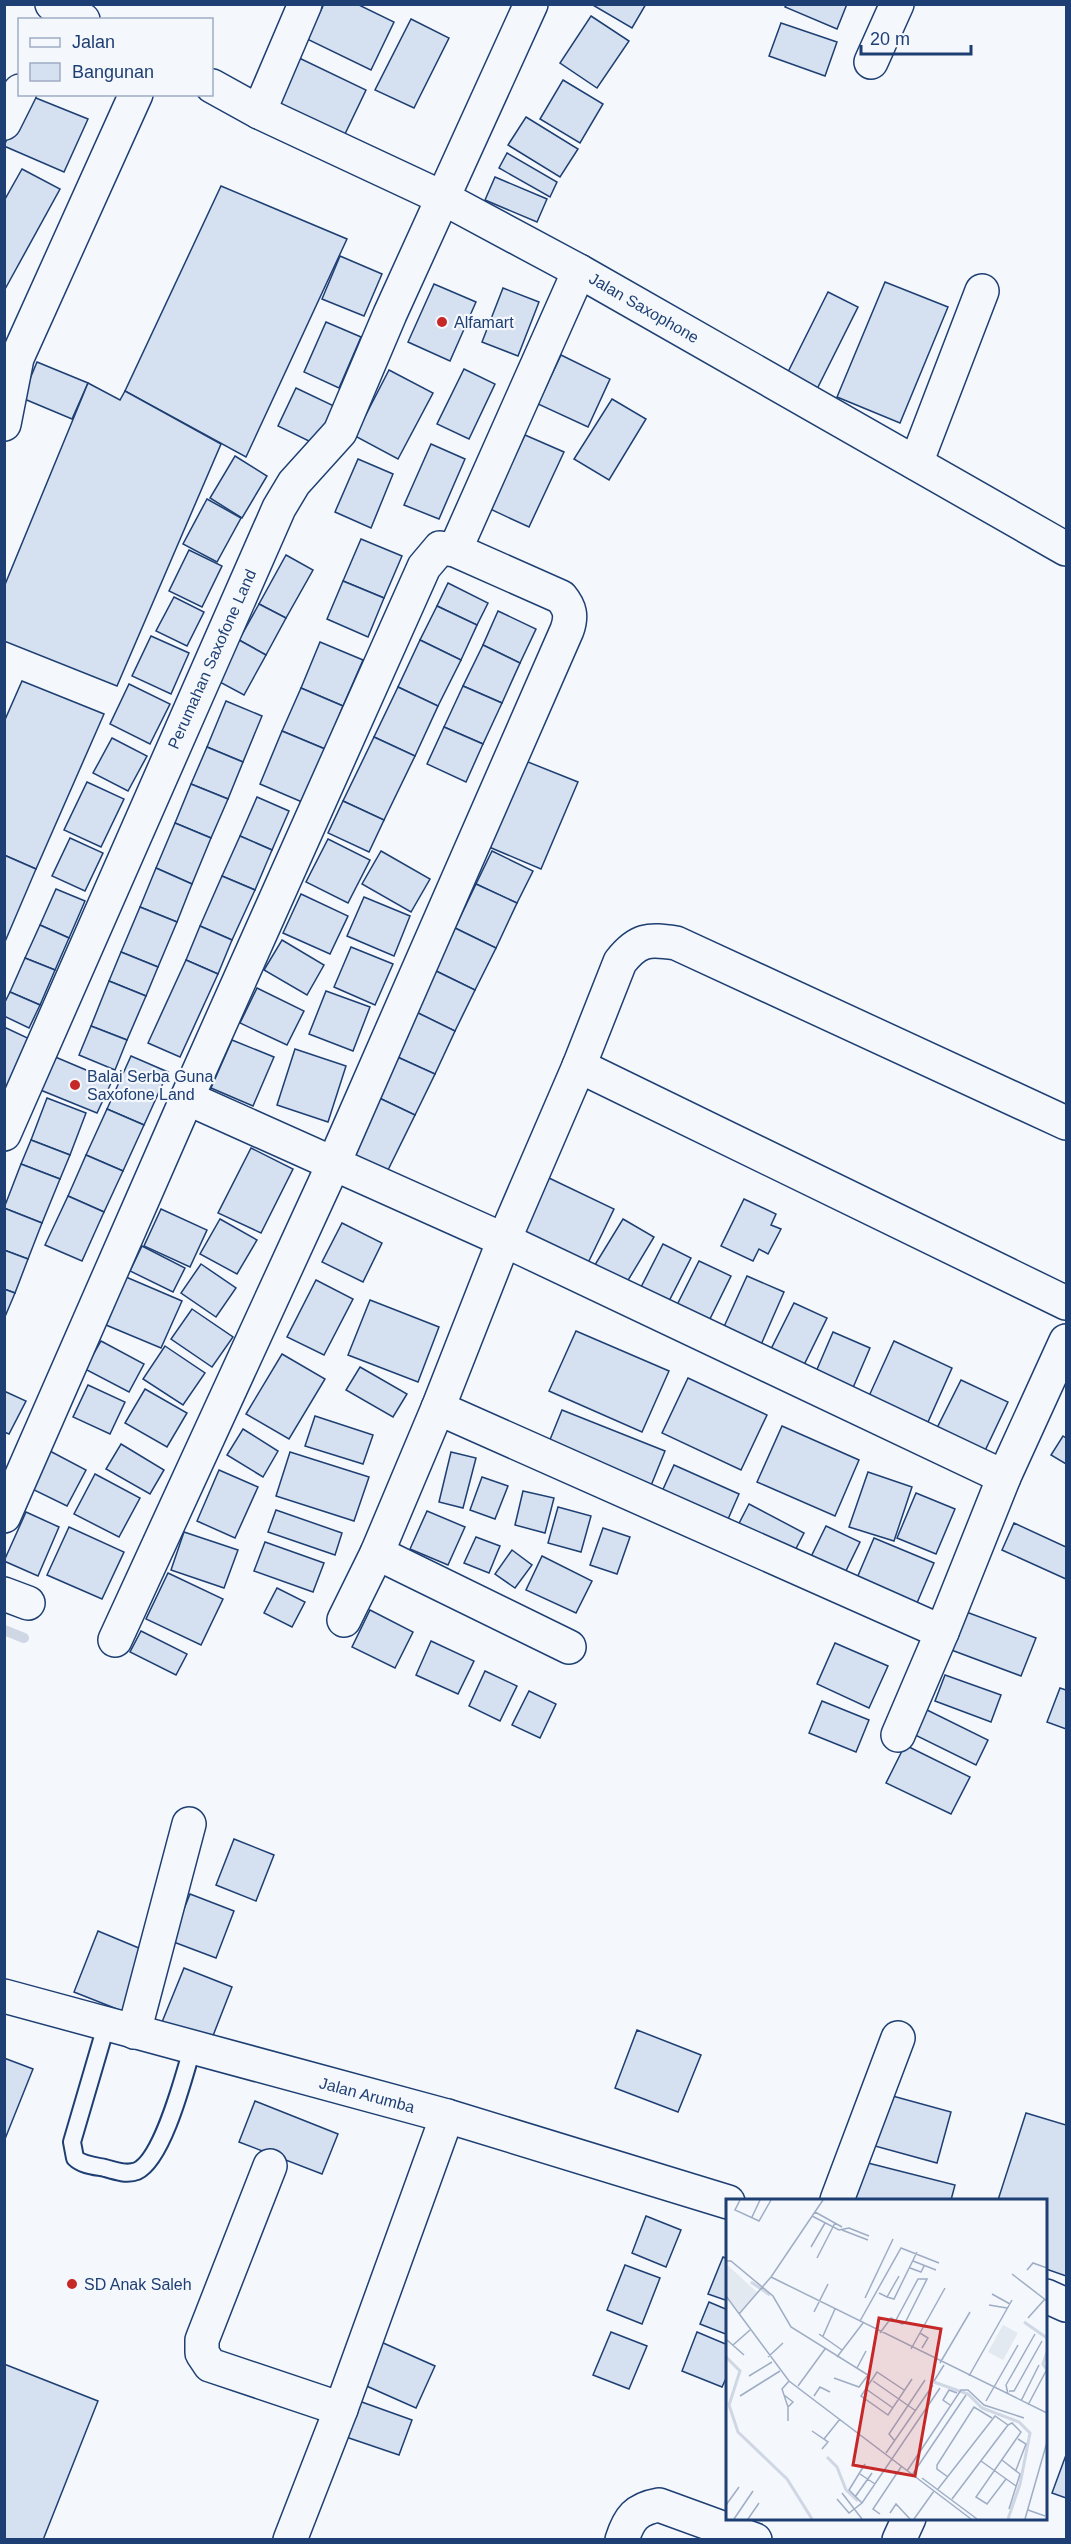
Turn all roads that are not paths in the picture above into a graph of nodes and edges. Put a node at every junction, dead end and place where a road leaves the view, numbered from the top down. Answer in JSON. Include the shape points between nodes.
{"nodes":[{"id":1,"x":90,"y":4,"type":"edge"},
{"id":2,"x":305,"y":4,"type":"edge"},
{"id":3,"x":531,"y":4,"type":"edge"},
{"id":4,"x":897,"y":4,"type":"edge"},
{"id":5,"x":66,"y":14,"type":"edge"},
{"id":6,"x":871,"y":62,"type":"dead end"},
{"id":7,"x":213,"y":88,"type":"edge"},
{"id":8,"x":18,"y":95,"type":"edge"},
{"id":9,"x":135,"y":96,"type":"edge"},
{"id":10,"x":259,"y":112,"type":"junction"},
{"id":11,"x":4,"y":123,"type":"edge"},
{"id":12,"x":443,"y":198,"type":"junction"},
{"id":13,"x":579,"y":271,"type":"junction"},
{"id":14,"x":982,"y":291,"type":"dead end"},
{"id":15,"x":4,"y":424,"type":"edge"},
{"id":16,"x":916,"y":463,"type":"junction"},
{"id":17,"x":1066,"y":549,"type":"edge"},
{"id":18,"x":455,"y":550,"type":"junction"},
{"id":19,"x":579,"y":1066,"type":"junction"},
{"id":20,"x":187,"y":1098,"type":"junction"},
{"id":21,"x":1066,"y":1123,"type":"edge"},
{"id":22,"x":4,"y":1134,"type":"edge"},
{"id":23,"x":333,"y":1165,"type":"junction"},
{"id":24,"x":504,"y":1240,"type":"junction"},
{"id":25,"x":1066,"y":1303,"type":"edge"},
{"id":26,"x":1066,"y":1341,"type":"edge"},
{"id":27,"x":438,"y":1408,"type":"junction"},
{"id":28,"x":1004,"y":1477,"type":"junction"},
{"id":29,"x":4,"y":1516,"type":"edge"},
{"id":30,"x":376,"y":1553,"type":"junction"},
{"id":31,"x":344,"y":1620,"type":"dead end"},
{"id":32,"x":942,"y":1632,"type":"junction"},
{"id":33,"x":116,"y":1640,"type":"dead end"},
{"id":34,"x":569,"y":1647,"type":"dead end"},
{"id":35,"x":898,"y":1735,"type":"dead end"},
{"id":36,"x":189,"y":1824,"type":"dead end"},
{"id":37,"x":4,"y":1996,"type":"edge"},
{"id":38,"x":120,"y":2029,"type":"junction"},
{"id":39,"x":898,"y":2038,"type":"dead end"},
{"id":40,"x":192,"y":2049,"type":"junction"},
{"id":41,"x":447,"y":2116,"type":"junction"},
{"id":42,"x":270,"y":2166,"type":"dead end"},
{"id":43,"x":837,"y":2199,"type":"edge"},
{"id":44,"x":726,"y":2201,"type":"edge"},
{"id":45,"x":1047,"y":2296,"type":"edge"},
{"id":46,"x":1066,"y":2305,"type":"edge"},
{"id":47,"x":341,"y":2409,"type":"junction"},
{"id":48,"x":725,"y":2520,"type":"edge"},
{"id":49,"x":908,"y":2520,"type":"edge"},
{"id":50,"x":290,"y":2540,"type":"edge"},
{"id":51,"x":622,"y":2540,"type":"edge"},
{"id":52,"x":755,"y":2540,"type":"edge"},
{"id":53,"x":899,"y":2540,"type":"edge"}],
"edges":[{"from":1,"to":5,"type":"street"},
{"from":2,"to":10,"type":"street"},
{"from":3,"to":12,"type":"street","name":"Perumahan Saxofone Land"},
{"from":4,"to":6,"type":"street"},
{"from":7,"to":10,"type":"street","name":"Jalan Saxophone"},
{"from":8,"to":11,"type":"street"},
{"from":9,"to":15,"type":"street","via":[[17,358]]},
{"from":10,"to":12,"type":"street","name":"Jalan Saxophone"},
{"from":12,"to":13,"type":"street","name":"Jalan Saxophone"},
{"from":12,"to":22,"type":"street","name":"Perumahan Saxofone Land","via":[[340,432],[294,483],[279,508]]},
{"from":13,"to":16,"type":"street","name":"Jalan Saxophone"},
{"from":13,"to":18,"type":"street"},
{"from":14,"to":16,"type":"street"},
{"from":16,"to":17,"type":"street","name":"Jalan Saxophone"},
{"from":18,"to":20,"type":"street","via":[[440,548],[424,567]]},
{"from":18,"to":23,"type":"street","via":[[561,597],[569,606],[571,619]]},
{"from":19,"to":21,"type":"street","via":[[620,962],[631,948],[650,940],[676,943]]},
{"from":19,"to":24,"type":"street"},
{"from":19,"to":25,"type":"street"},
{"from":20,"to":23,"type":"street"},
{"from":20,"to":29,"type":"street"},
{"from":23,"to":24,"type":"street"},
{"from":23,"to":33,"type":"street"},
{"from":24,"to":27,"type":"street"},
{"from":24,"to":28,"type":"street"},
{"from":26,"to":28,"type":"street"},
{"from":27,"to":30,"type":"street"},
{"from":27,"to":32,"type":"street"},
{"from":28,"to":32,"type":"street"},
{"from":30,"to":31,"type":"street"},
{"from":30,"to":34,"type":"street"},
{"from":32,"to":35,"type":"street"},
{"from":36,"to":38,"type":"street"},
{"from":37,"to":38,"type":"street","name":"Jalan Arumba"},
{"from":38,"to":40,"type":"street","name":"Jalan Arumba"},
{"from":38,"to":40,"type":"lane","via":[[72,2142],[75,2158],[88,2164],[126,2173],[143,2168],[157,2147]]},
{"from":39,"to":43,"type":"street"},
{"from":40,"to":41,"type":"street","name":"Jalan Arumba"},
{"from":41,"to":44,"type":"street","name":"Jalan Arumba"},
{"from":41,"to":47,"type":"street"},
{"from":42,"to":47,"type":"street","via":[[202,2340],[202,2354],[210,2365]]},
{"from":45,"to":46,"type":"street"},
{"from":47,"to":50,"type":"street"},
{"from":48,"to":51,"type":"street","via":[[659,2505],[634,2514]]},
{"from":48,"to":52,"type":"street"},
{"from":49,"to":53,"type":"street"}]}
